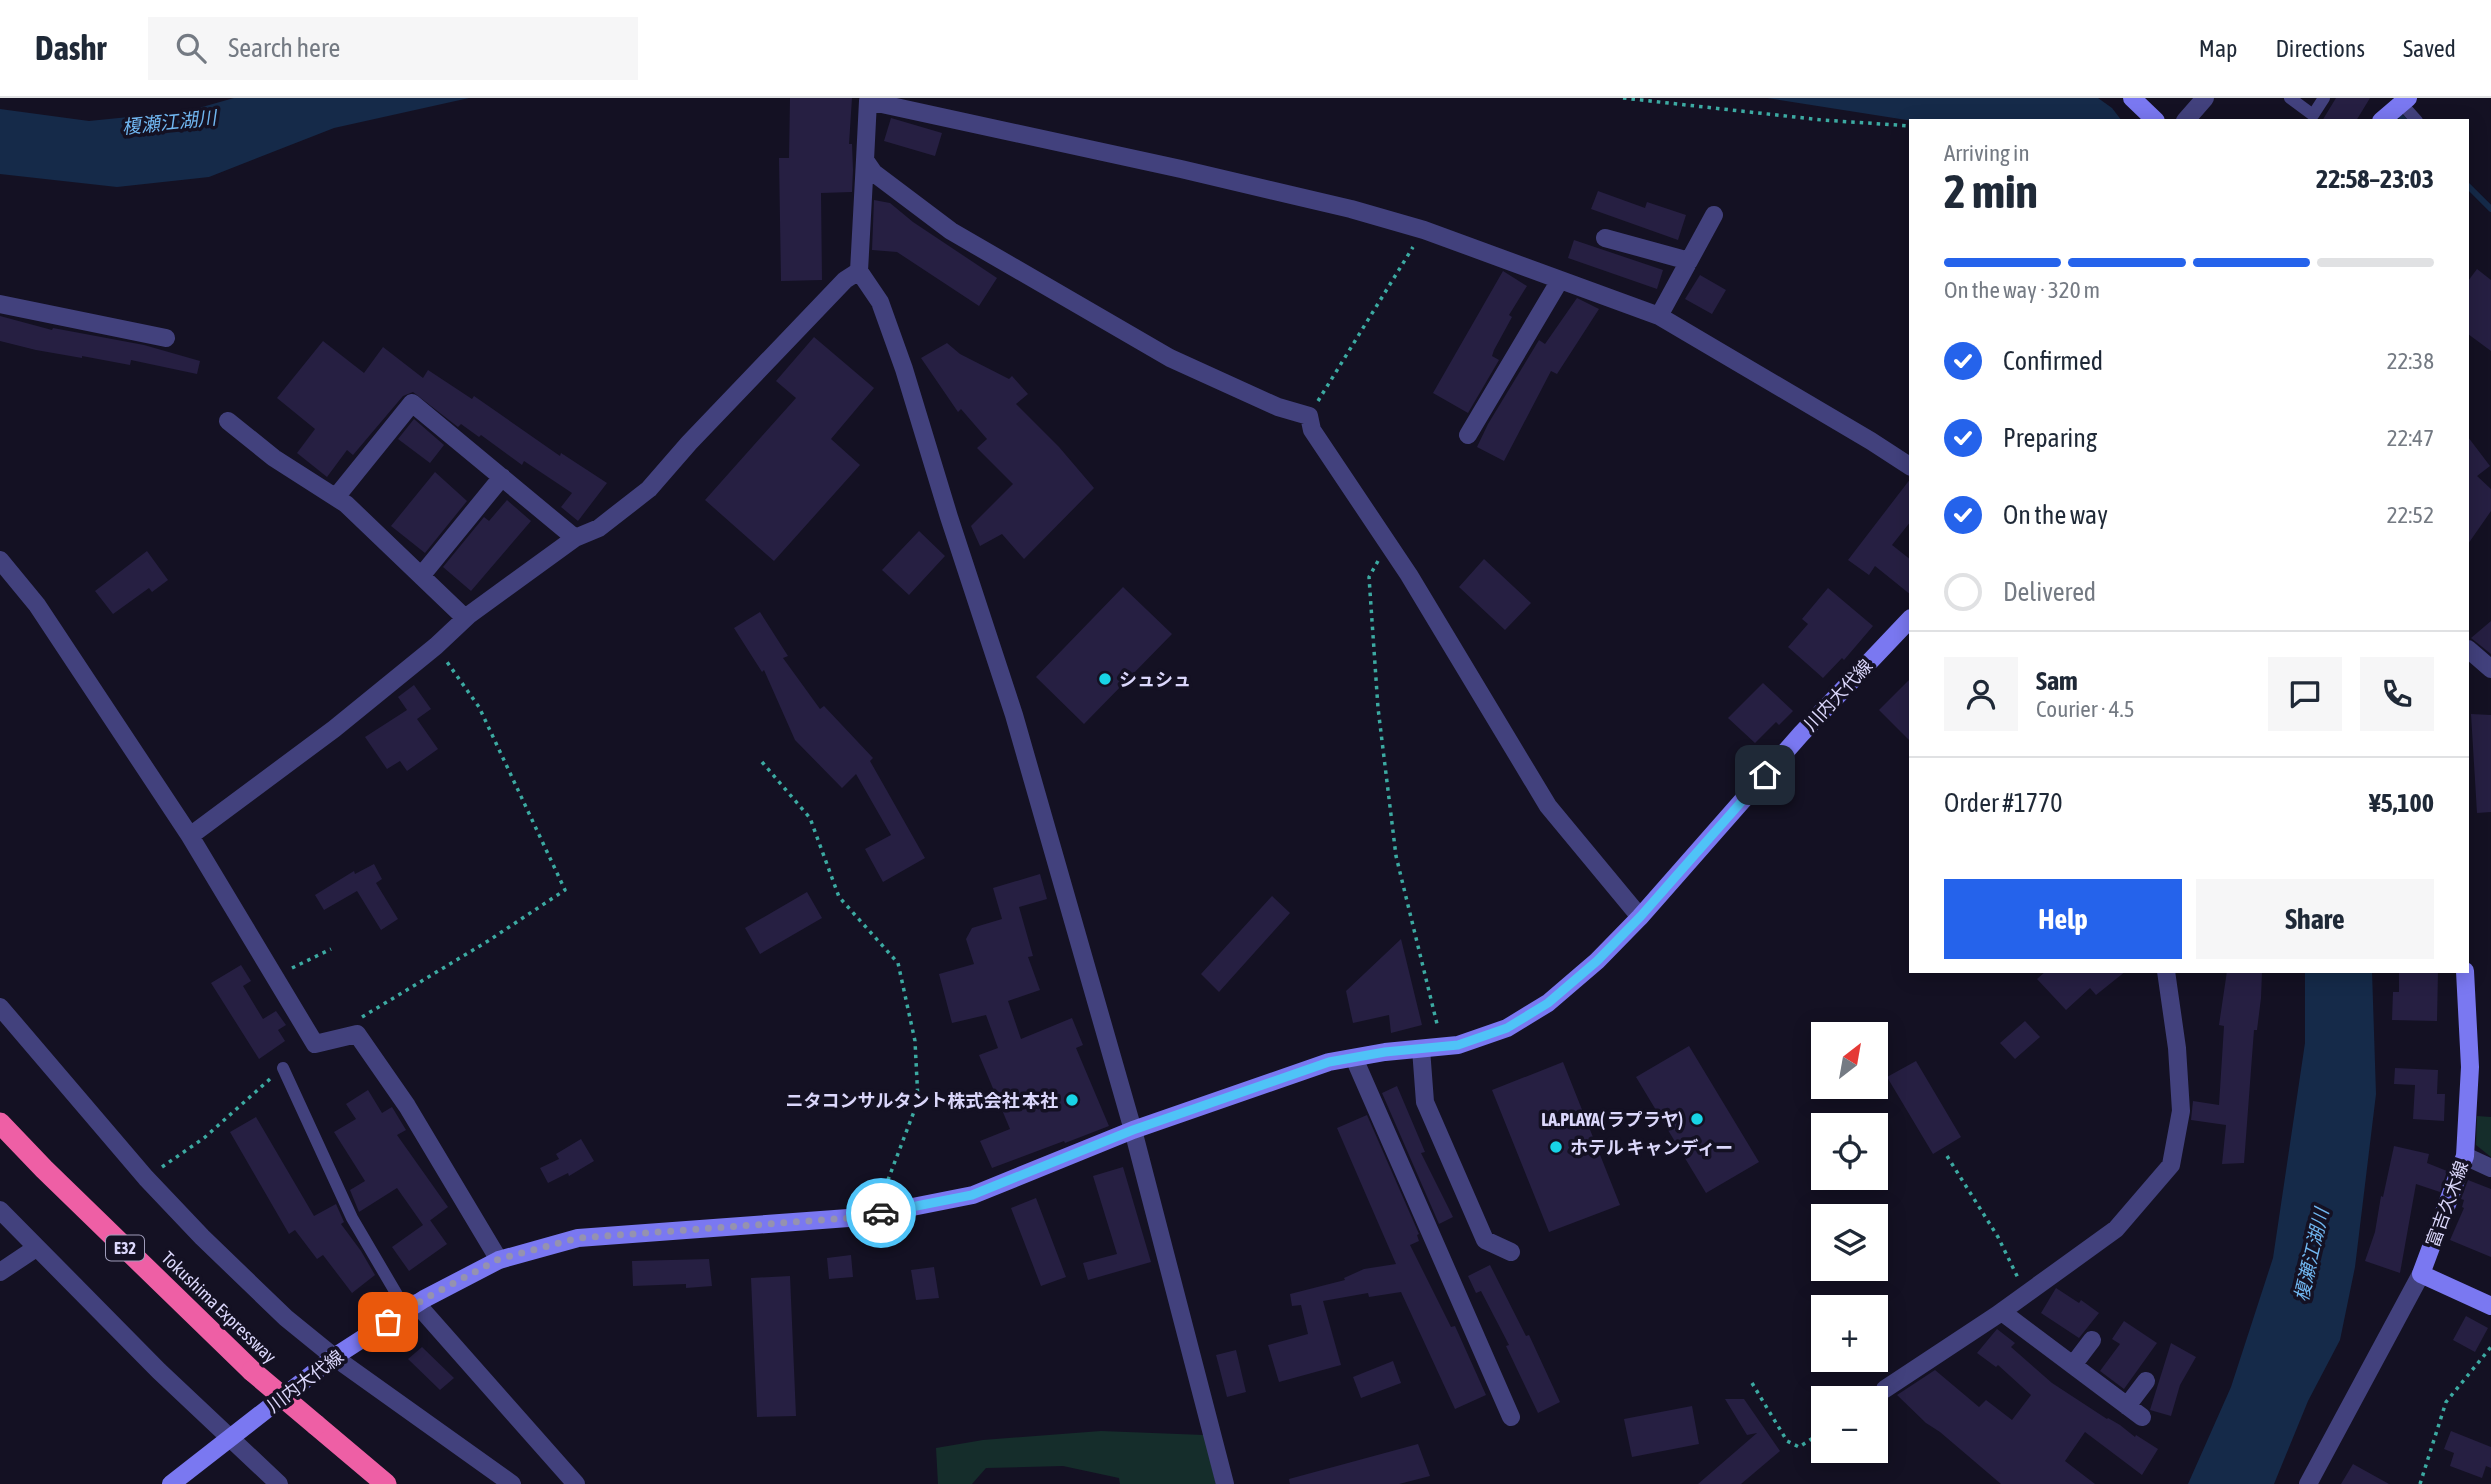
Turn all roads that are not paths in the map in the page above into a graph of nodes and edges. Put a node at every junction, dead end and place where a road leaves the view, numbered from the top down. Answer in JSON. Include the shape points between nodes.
{"nodes":[{"id":1,"x":2132,"y":98,"type":"edge"},
{"id":2,"x":2205,"y":98,"type":"edge"},
{"id":3,"x":2290,"y":98,"type":"edge"},
{"id":4,"x":2324,"y":98,"type":"edge"},
{"id":5,"x":2400,"y":100,"type":"edge"},
{"id":6,"x":2311,"y":118,"type":"edge"},
{"id":7,"x":2154,"y":119,"type":"edge"},
{"id":8,"x":2187,"y":119,"type":"edge"},
{"id":9,"x":2383,"y":119,"type":"edge"},
{"id":10,"x":2415,"y":119,"type":"edge"},
{"id":11,"x":865,"y":160,"type":"junction"},
{"id":12,"x":1714,"y":215,"type":"dead end"},
{"id":13,"x":1605,"y":238,"type":"dead end"},
{"id":14,"x":1689,"y":261,"type":"junction"},
{"id":15,"x":859,"y":271,"type":"junction"},
{"id":16,"x":1560,"y":280,"type":"junction"},
{"id":17,"x":0,"y":304,"type":"edge"},
{"id":18,"x":1659,"y":316,"type":"junction"},
{"id":19,"x":166,"y":338,"type":"dead end"},
{"id":20,"x":228,"y":421,"type":"dead end"},
{"id":21,"x":1468,"y":435,"type":"dead end"},
{"id":22,"x":1909,"y":466,"type":"edge"},
{"id":23,"x":502,"y":477,"type":"junction"},
{"id":24,"x":336,"y":497,"type":"junction"},
{"id":25,"x":575,"y":538,"type":"junction"},
{"id":26,"x":0,"y":560,"type":"edge"},
{"id":27,"x":421,"y":576,"type":"junction"},
{"id":28,"x":465,"y":618,"type":"junction"},
{"id":29,"x":1909,"y":620,"type":"edge"},
{"id":30,"x":2469,"y":650,"type":"edge"},
{"id":31,"x":2491,"y":669,"type":"edge"},
{"id":32,"x":190,"y":836,"type":"junction"},
{"id":33,"x":1640,"y":917,"type":"junction"},
{"id":34,"x":2166,"y":973,"type":"edge"},
{"id":35,"x":2465,"y":973,"type":"edge"},
{"id":36,"x":0,"y":1007,"type":"edge"},
{"id":37,"x":1421,"y":1049,"type":"junction"},
{"id":38,"x":1354,"y":1058,"type":"junction"},
{"id":39,"x":283,"y":1068,"type":"road end"},
{"id":40,"x":0,"y":1123,"type":"edge"},
{"id":41,"x":1133,"y":1130,"type":"junction"},
{"id":42,"x":2465,"y":1156,"type":"junction"},
{"id":43,"x":2491,"y":1168,"type":"edge"},
{"id":44,"x":0,"y":1210,"type":"edge"},
{"id":45,"x":36,"y":1248,"type":"junction"},
{"id":46,"x":1511,"y":1252,"type":"dead end"},
{"id":47,"x":499,"y":1259,"type":"junction"},
{"id":48,"x":0,"y":1272,"type":"edge"},
{"id":49,"x":2421,"y":1274,"type":"junction"},
{"id":50,"x":2491,"y":1306,"type":"edge"},
{"id":51,"x":411,"y":1307,"type":"junction"},
{"id":52,"x":2001,"y":1312,"type":"junction"},
{"id":53,"x":2092,"y":1340,"type":"dead end"},
{"id":54,"x":334,"y":1357,"type":"junction"},
{"id":55,"x":2073,"y":1365,"type":"junction"},
{"id":56,"x":2146,"y":1381,"type":"dead end"},
{"id":57,"x":1888,"y":1387,"type":"edge"},
{"id":58,"x":2127,"y":1406,"type":"junction"},
{"id":59,"x":1511,"y":1417,"type":"dead end"},
{"id":60,"x":2142,"y":1418,"type":"dead end"},
{"id":61,"x":229,"y":1439,"type":"junction"},
{"id":62,"x":171,"y":1484,"type":"edge"},
{"id":63,"x":279,"y":1484,"type":"edge"},
{"id":64,"x":386,"y":1484,"type":"edge"},
{"id":65,"x":512,"y":1484,"type":"edge"},
{"id":66,"x":576,"y":1484,"type":"edge"},
{"id":67,"x":1225,"y":1484,"type":"edge"},
{"id":68,"x":2308,"y":1484,"type":"edge"}],
"edges":[{"from":1,"to":7,"type":"main road"},
{"from":2,"to":8,"type":"street"},
{"from":3,"to":6,"type":"lane"},
{"from":4,"to":6,"type":"lane"},
{"from":5,"to":9,"type":"main road"},
{"from":5,"to":10,"type":"lane"},
{"from":11,"to":15,"type":"street"},
{"from":11,"to":16,"type":"street","via":[[869,101],[1350,209],[1424,230]]},
{"from":11,"to":33,"type":"street","via":[[874,173],[951,231],[1036,282],[1170,358],[1308,416],[1312,430],[1409,575],[1548,806]]},
{"from":12,"to":14,"type":"street"},
{"from":13,"to":14,"type":"street"},
{"from":14,"to":18,"type":"street"},
{"from":15,"to":25,"type":"street","via":[[649,489],[599,528]]},
{"from":15,"to":41,"type":"street","via":[[880,302],[904,369],[1014,715]]},
{"from":16,"to":18,"type":"street"},
{"from":16,"to":21,"type":"street"},
{"from":17,"to":19,"type":"street"},
{"from":18,"to":22,"type":"street"},
{"from":20,"to":24,"type":"street","via":[[274,458]]},
{"from":23,"to":24,"type":"street","via":[[412,403]]},
{"from":23,"to":25,"type":"street"},
{"from":23,"to":27,"type":"street"},
{"from":24,"to":27,"type":"street"},
{"from":25,"to":28,"type":"street"},
{"from":26,"to":32,"type":"street","via":[[37,604]]},
{"from":27,"to":28,"type":"street"},
{"from":28,"to":32,"type":"street","via":[[334,729]]},
{"from":29,"to":33,"type":"main road","name":"川内大代線","via":[[1801,734]]},
{"from":30,"to":31,"type":"street"},
{"from":32,"to":47,"type":"street","via":[[315,1044],[357,1034],[407,1106]]},
{"from":33,"to":37,"type":"main road","name":"川内大代線","via":[[1548,1003],[1507,1028],[1458,1045]]},
{"from":34,"to":52,"type":"street","via":[[2180,1111],[2171,1165],[2116,1229]]},
{"from":35,"to":42,"type":"main road","name":"富吉久木線","via":[[2470,1067]]},
{"from":36,"to":54,"type":"street","via":[[202,1237]]},
{"from":37,"to":38,"type":"main road","name":"川内大代線"},
{"from":37,"to":46,"type":"street","via":[[1425,1102],[1485,1240]]},
{"from":38,"to":41,"type":"main road","name":"川内大代線","via":[[1304,1070]]},
{"from":38,"to":59,"type":"street"},
{"from":39,"to":51,"type":"lane","via":[[352,1218]]},
{"from":40,"to":64,"type":"highway","name":"Tokushima Expressway","number":"E32","bridge":true,"via":[[252,1371]]},
{"from":41,"to":47,"type":"main road","name":"川内大代線","via":[[972,1195],[874,1214],[578,1238]]},
{"from":41,"to":67,"type":"street"},
{"from":42,"to":43,"type":"street"},
{"from":42,"to":49,"type":"main road","name":"富吉久木線"},
{"from":44,"to":45,"type":"street"},
{"from":45,"to":48,"type":"street"},
{"from":45,"to":61,"type":"street"},
{"from":47,"to":51,"type":"main road","name":"川内大代線"},
{"from":49,"to":50,"type":"main road"},
{"from":49,"to":68,"type":"street"},
{"from":51,"to":54,"type":"main road","name":"川内大代線"},
{"from":51,"to":66,"type":"street"},
{"from":52,"to":55,"type":"street"},
{"from":52,"to":57,"type":"street"},
{"from":53,"to":55,"type":"street"},
{"from":54,"to":61,"type":"main road","name":"川内大代線"},
{"from":54,"to":65,"type":"street"},
{"from":55,"to":58,"type":"street"},
{"from":56,"to":58,"type":"street"},
{"from":58,"to":60,"type":"street"},
{"from":61,"to":62,"type":"main road","name":"川内大代線"},
{"from":61,"to":63,"type":"street"}]}
